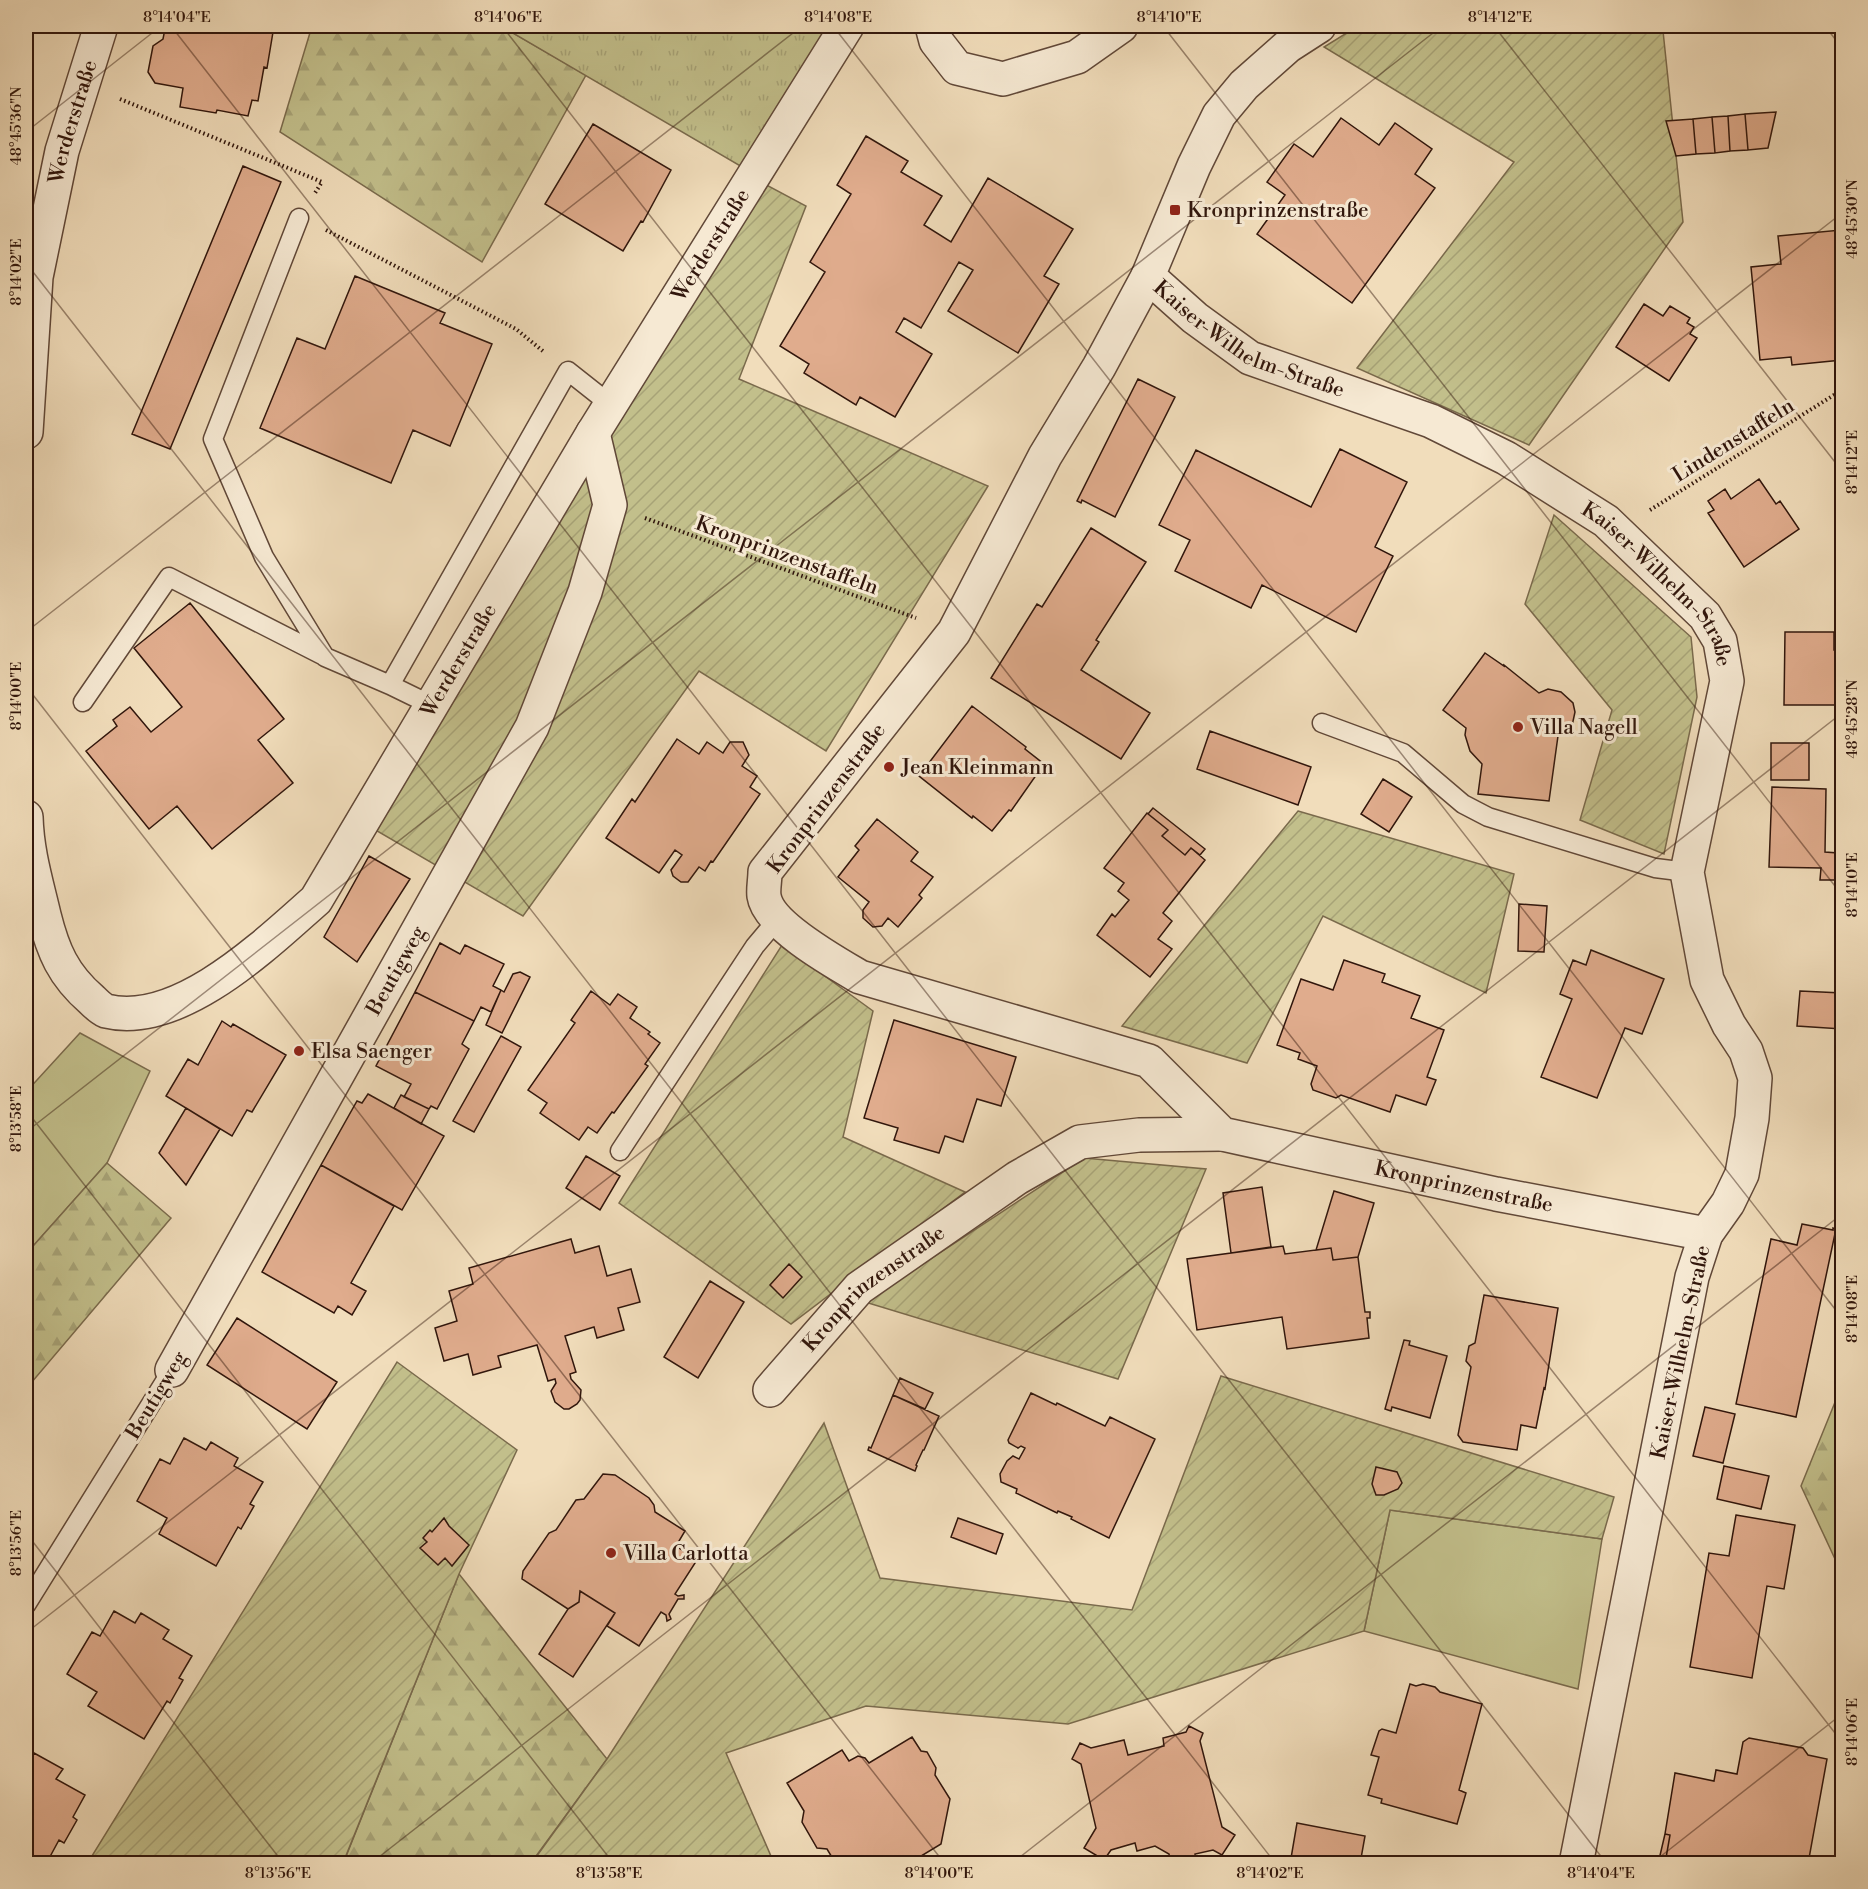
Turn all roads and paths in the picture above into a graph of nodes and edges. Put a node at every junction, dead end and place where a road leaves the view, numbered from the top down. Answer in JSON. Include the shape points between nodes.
{"nodes":[{"id":1,"x":100,"y":26,"type":"edge"},
{"id":2,"x":846,"y":26,"type":"edge"},
{"id":3,"x":932,"y":26,"type":"edge"},
{"id":4,"x":1121,"y":26,"type":"edge"},
{"id":5,"x":1319,"y":26,"type":"edge"},
{"id":6,"x":83,"y":84,"type":"junction"},
{"id":7,"x":322,"y":182,"type":"dead end"},
{"id":8,"x":299,"y":218,"type":"dead end"},
{"id":9,"x":352,"y":242,"type":"dead end"},
{"id":10,"x":1148,"y":276,"type":"junction"},
{"id":11,"x":516,"y":329,"type":"dead end"},
{"id":12,"x":1842,"y":390,"type":"edge"},
{"id":13,"x":611,"y":405,"type":"junction"},
{"id":14,"x":26,"y":432,"type":"edge"},
{"id":15,"x":593,"y":433,"type":"junction"},
{"id":16,"x":610,"y":505,"type":"junction"},
{"id":17,"x":1649,"y":510,"type":"dead end"},
{"id":18,"x":954,"y":632,"type":"junction"},
{"id":19,"x":325,"y":657,"type":"junction"},
{"id":20,"x":390,"y":685,"type":"junction"},
{"id":21,"x":83,"y":702,"type":"dead end"},
{"id":22,"x":431,"y":705,"type":"junction"},
{"id":23,"x":1322,"y":723,"type":"dead end"},
{"id":24,"x":26,"y":817,"type":"edge"},
{"id":25,"x":1687,"y":872,"type":"junction"},
{"id":26,"x":777,"y":920,"type":"junction"},
{"id":27,"x":1222,"y":1134,"type":"junction"},
{"id":28,"x":620,"y":1151,"type":"dead end"},
{"id":29,"x":1706,"y":1234,"type":"junction"},
{"id":30,"x":172,"y":1370,"type":"joint"},
{"id":31,"x":770,"y":1390,"type":"dead end"},
{"id":32,"x":26,"y":1605,"type":"edge"},
{"id":33,"x":1576,"y":1863,"type":"edge"}],
"edges":[{"from":1,"to":6,"type":"street","name":"Werderstraße"},
{"from":2,"to":13,"type":"street","name":"Werderstraße"},
{"from":3,"to":4,"type":"street","via":[[936,41],[957,68],[1003,79],[1077,57]]},
{"from":5,"to":10,"type":"street","name":"Kaiser-Wilhelm-Straße","via":[[1288,46],[1244,85],[1219,115]]},
{"from":6,"to":7,"type":"path"},
{"from":6,"to":14,"type":"street","name":"Werderstraße","via":[[62,151],[36,277]]},
{"from":8,"to":19,"type":"lane","via":[[213,439],[264,557]]},
{"from":9,"to":11,"type":"path"},
{"from":10,"to":18,"type":"street","name":"Kronprinzenstraße","via":[[1045,456]]},
{"from":10,"to":25,"type":"street","name":"Kaiser-Wilhelm-Straße","via":[[1195,318],[1250,358],[1431,421],[1506,458],[1606,521],[1706,616],[1720,641],[1727,681]]},
{"from":12,"to":17,"type":"path","name":"Lindenstaffeln"},
{"from":13,"to":15,"type":"street","name":"Werderstraße"},
{"from":13,"to":20,"type":"lane","via":[[568,371]]},
{"from":15,"to":16,"type":"street","name":"Beutigweg"},
{"from":15,"to":22,"type":"street","name":"Werderstraße"},
{"from":16,"to":18,"type":"path","name":"Kronprinzenstaffeln"},
{"from":16,"to":30,"type":"street","name":"Beutigweg","via":[[585,592],[532,727]]},
{"from":18,"to":26,"type":"street","name":"Kronprinzenstraße","via":[[765,872],[764,898]]},
{"from":19,"to":20,"type":"lane"},
{"from":19,"to":21,"type":"lane","via":[[169,577]]},
{"from":20,"to":22,"type":"lane"},
{"from":22,"to":24,"type":"street","name":"Werderstraße","via":[[316,900],[263,946],[198,993],[159,1009],[130,1013],[104,1010],[75,986],[52,946],[27,846]]},
{"from":23,"to":25,"type":"lane","via":[[1403,753],[1463,804],[1488,817],[1655,868]]},
{"from":25,"to":29,"type":"street","name":"Kaiser-Wilhelm-Straße","via":[[1707,980],[1746,1051],[1755,1078],[1742,1174]]},
{"from":26,"to":27,"type":"street","name":"Kronprinzenstraße","via":[[820,954],[860,977],[1149,1061]]},
{"from":26,"to":28,"type":"lane","via":[[755,946]]},
{"from":27,"to":29,"type":"street","name":"Kronprinzenstraße","via":[[1497,1194]]},
{"from":27,"to":31,"type":"street","name":"Kronprinzenstraße","via":[[1139,1135],[1080,1142],[1071,1147],[1017,1178],[859,1288]]},
{"from":29,"to":33,"type":"street","name":"Kaiser-Wilhelm-Straße","via":[[1692,1277]]},
{"from":30,"to":32,"type":"lane","name":"Beutigweg"}]}
